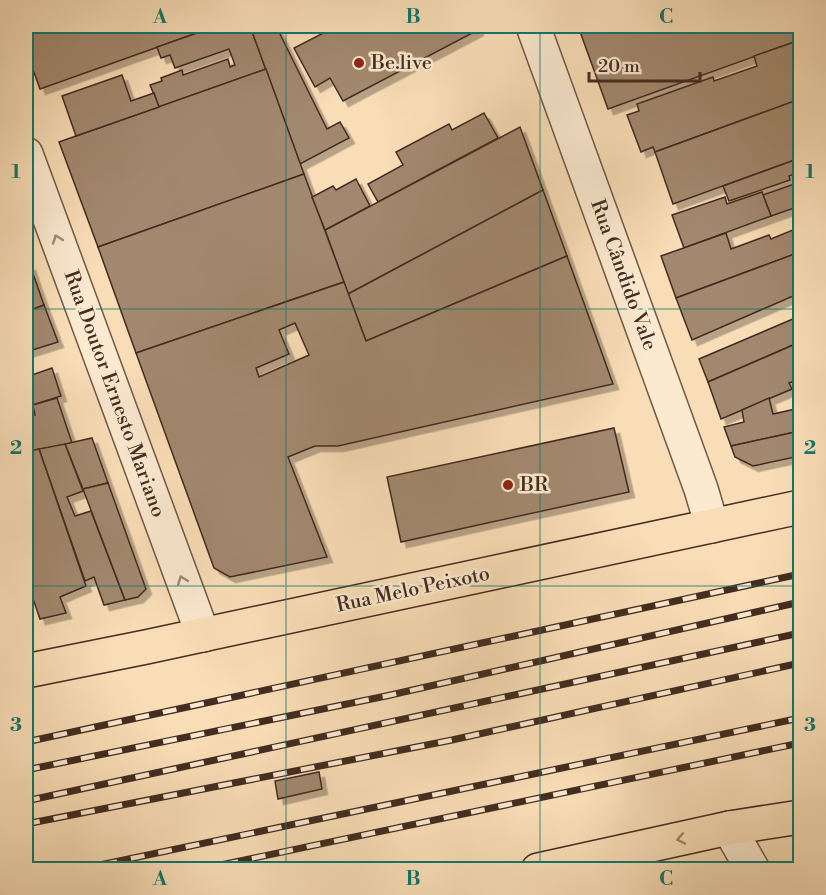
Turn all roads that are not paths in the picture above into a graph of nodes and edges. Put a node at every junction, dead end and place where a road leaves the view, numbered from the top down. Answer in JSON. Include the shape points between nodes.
{"nodes":[{"id":1,"x":533,"y":26,"type":"edge"},
{"id":2,"x":26,"y":154,"type":"edge"},
{"id":3,"x":801,"y":507,"type":"edge"},
{"id":4,"x":712,"y":526,"type":"junction"},
{"id":5,"x":203,"y":635,"type":"junction"},
{"id":6,"x":26,"y":671,"type":"edge"},
{"id":7,"x":801,"y":817,"type":"edge"},
{"id":8,"x":729,"y":828,"type":"junction"},
{"id":9,"x":538,"y":870,"type":"edge"},
{"id":10,"x":753,"y":870,"type":"edge"}],
"edges":[{"from":1,"to":4,"type":"street","name":"Rua Cândido Vale"},
{"from":5,"to":2,"type":"street","name":"Rua Doutor Ernesto Mariano","one_way":true},
{"from":3,"to":4,"type":"main road","name":"Rua Melo Peixoto"},
{"from":4,"to":5,"type":"main road","name":"Rua Melo Peixoto"},
{"from":5,"to":6,"type":"main road","name":"Rua Melo Peixoto"},
{"from":7,"to":8,"type":"main road"},
{"from":8,"to":9,"type":"main road","one_way":true},
{"from":8,"to":10,"type":"street"}]}
